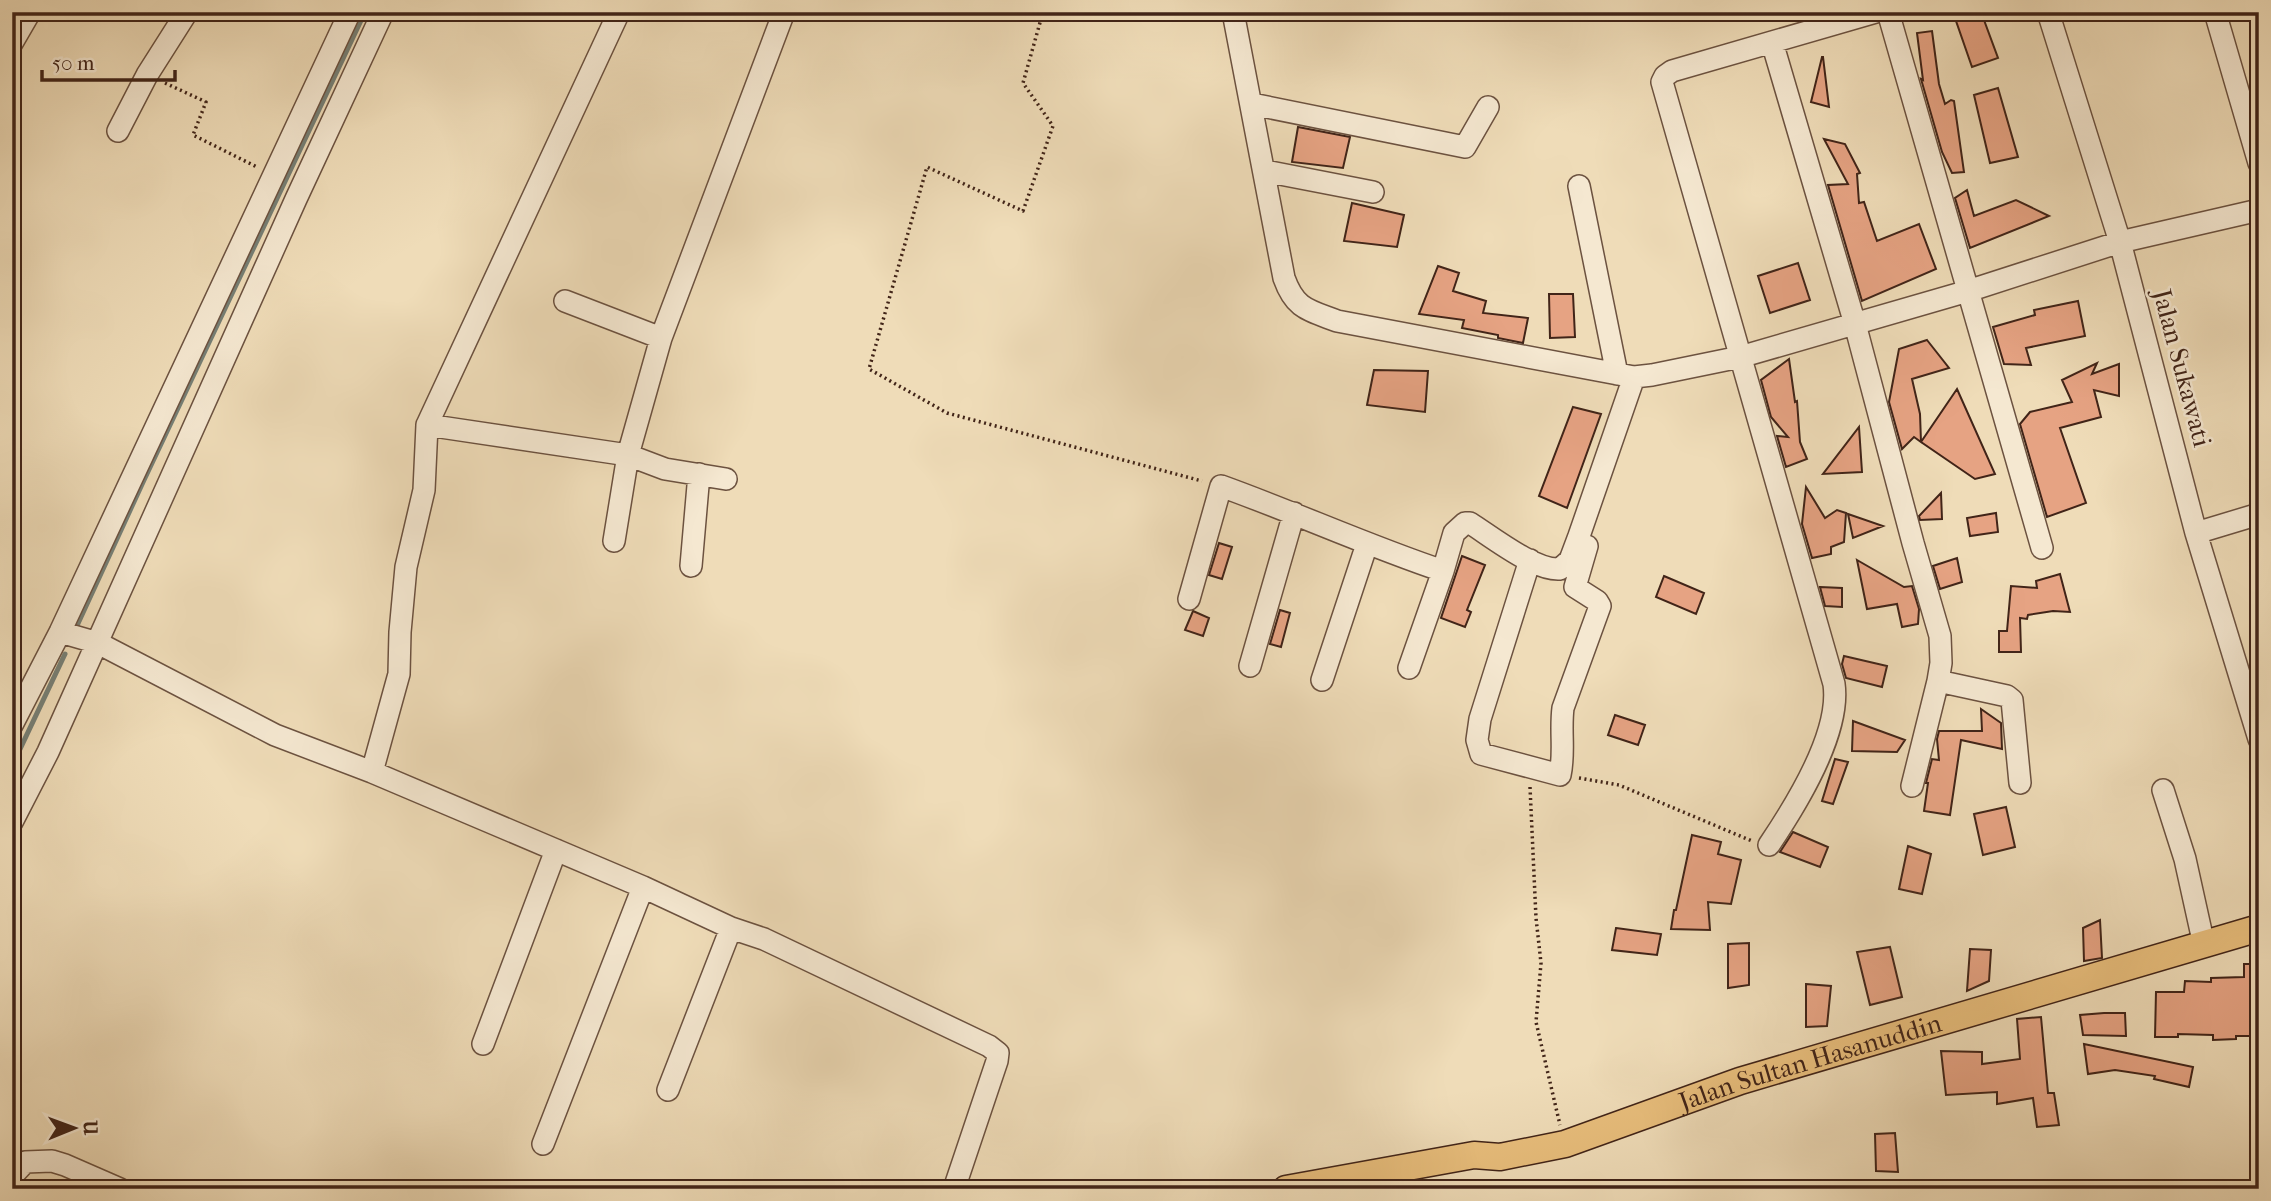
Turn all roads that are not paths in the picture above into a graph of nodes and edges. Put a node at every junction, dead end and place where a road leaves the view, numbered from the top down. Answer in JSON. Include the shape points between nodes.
{"nodes":[{"id":1,"x":30,"y":12,"type":"edge"},
{"id":2,"x":187,"y":12,"type":"edge"},
{"id":3,"x":350,"y":12,"type":"edge"},
{"id":4,"x":383,"y":12,"type":"edge"},
{"id":5,"x":619,"y":12,"type":"edge"},
{"id":6,"x":784,"y":12,"type":"edge"},
{"id":7,"x":1233,"y":12,"type":"edge"},
{"id":8,"x":1876,"y":12,"type":"edge"},
{"id":9,"x":1888,"y":12,"type":"edge"},
{"id":10,"x":2048,"y":12,"type":"edge"},
{"id":11,"x":2215,"y":12,"type":"edge"},
{"id":12,"x":1772,"y":42,"type":"junction"},
{"id":13,"x":12,"y":43,"type":"edge"},
{"id":14,"x":1252,"y":104,"type":"junction"},
{"id":15,"x":1488,"y":107,"type":"dead end"},
{"id":16,"x":118,"y":131,"type":"dead end"},
{"id":17,"x":2259,"y":163,"type":"edge"},
{"id":18,"x":1265,"y":171,"type":"junction"},
{"id":19,"x":1579,"y":186,"type":"dead end"},
{"id":20,"x":1373,"y":192,"type":"dead end"},
{"id":21,"x":2259,"y":210,"type":"edge"},
{"id":22,"x":2120,"y":242,"type":"junction"},
{"id":23,"x":1968,"y":291,"type":"junction"},
{"id":24,"x":565,"y":301,"type":"dead end"},
{"id":25,"x":1856,"y":324,"type":"junction"},
{"id":26,"x":661,"y":338,"type":"junction"},
{"id":27,"x":1740,"y":357,"type":"junction"},
{"id":28,"x":1625,"y":375,"type":"junction"},
{"id":29,"x":427,"y":425,"type":"junction"},
{"id":30,"x":628,"y":455,"type":"junction"},
{"id":31,"x":699,"y":474,"type":"junction"},
{"id":32,"x":726,"y":479,"type":"dead end"},
{"id":33,"x":1294,"y":513,"type":"junction"},
{"id":34,"x":2259,"y":514,"type":"edge"},
{"id":35,"x":2196,"y":533,"type":"junction"},
{"id":36,"x":1580,"y":536,"type":"junction"},
{"id":37,"x":614,"y":541,"type":"dead end"},
{"id":38,"x":1367,"y":544,"type":"junction"},
{"id":39,"x":2042,"y":548,"type":"dead end"},
{"id":40,"x":1530,"y":560,"type":"junction"},
{"id":41,"x":691,"y":566,"type":"dead end"},
{"id":42,"x":1443,"y":571,"type":"junction"},
{"id":43,"x":1189,"y":599,"type":"dead end"},
{"id":44,"x":75,"y":637,"type":"junction"},
{"id":45,"x":1250,"y":666,"type":"dead end"},
{"id":46,"x":1409,"y":668,"type":"dead end"},
{"id":47,"x":1322,"y":680,"type":"dead end"},
{"id":48,"x":1938,"y":681,"type":"junction"},
{"id":49,"x":12,"y":725,"type":"edge"},
{"id":50,"x":2259,"y":738,"type":"edge"},
{"id":51,"x":372,"y":772,"type":"junction"},
{"id":52,"x":2020,"y":783,"type":"dead end"},
{"id":53,"x":1912,"y":786,"type":"dead end"},
{"id":54,"x":2163,"y":790,"type":"dead end"},
{"id":55,"x":12,"y":822,"type":"edge"},
{"id":56,"x":1769,"y":845,"type":"road end"},
{"id":57,"x":556,"y":850,"type":"junction"},
{"id":58,"x":643,"y":887,"type":"junction"},
{"id":59,"x":732,"y":928,"type":"junction"},
{"id":60,"x":2259,"y":928,"type":"edge"},
{"id":61,"x":2204,"y":945,"type":"junction"},
{"id":62,"x":483,"y":1044,"type":"dead end"},
{"id":63,"x":668,"y":1090,"type":"dead end"},
{"id":64,"x":543,"y":1144,"type":"dead end"},
{"id":65,"x":12,"y":1176,"type":"edge"},
{"id":66,"x":1362,"y":1182,"type":"edge"},
{"id":67,"x":120,"y":1189,"type":"edge"},
{"id":68,"x":954,"y":1189,"type":"edge"},
{"id":69,"x":1286,"y":1189,"type":"edge"}],
"edges":[{"from":1,"to":13,"type":"street"},
{"from":2,"to":16,"type":"street"},
{"from":3,"to":44,"type":"street"},
{"from":4,"to":44,"type":"street","via":[[296,199]]},
{"from":5,"to":29,"type":"street"},
{"from":6,"to":26,"type":"street"},
{"from":7,"to":14,"type":"street"},
{"from":8,"to":12,"type":"street"},
{"from":9,"to":23,"type":"street"},
{"from":10,"to":22,"type":"street","name":"Jalan Sukawati"},
{"from":11,"to":17,"type":"street"},
{"from":12,"to":25,"type":"street"},
{"from":12,"to":27,"type":"street","via":[[1672,71],[1662,82]]},
{"from":14,"to":15,"type":"street","via":[[1465,147]]},
{"from":14,"to":18,"type":"street"},
{"from":18,"to":20,"type":"street"},
{"from":18,"to":28,"type":"street","via":[[1284,278],[1290,295],[1306,309],[1337,321]]},
{"from":19,"to":28,"type":"street"},
{"from":21,"to":22,"type":"street"},
{"from":22,"to":23,"type":"street"},
{"from":22,"to":35,"type":"street","name":"Jalan Sukawati"},
{"from":23,"to":25,"type":"street"},
{"from":23,"to":39,"type":"street"},
{"from":24,"to":26,"type":"street"},
{"from":25,"to":27,"type":"street"},
{"from":25,"to":48,"type":"street","via":[[1940,636]]},
{"from":26,"to":30,"type":"street"},
{"from":27,"to":28,"type":"street","via":[[1652,375]]},
{"from":27,"to":56,"type":"street","via":[[1836,696],[1819,758]]},
{"from":28,"to":36,"type":"street"},
{"from":29,"to":30,"type":"street"},
{"from":29,"to":51,"type":"street","via":[[424,490],[406,567],[399,674]]},
{"from":30,"to":31,"type":"street"},
{"from":30,"to":37,"type":"street"},
{"from":31,"to":32,"type":"street"},
{"from":31,"to":41,"type":"street"},
{"from":33,"to":38,"type":"street"},
{"from":33,"to":43,"type":"street","via":[[1221,486]]},
{"from":33,"to":45,"type":"street"},
{"from":34,"to":35,"type":"street"},
{"from":35,"to":50,"type":"street","name":"Jalan Sukawati"},
{"from":36,"to":40,"type":"street","via":[[1570,560],[1560,569]]},
{"from":36,"to":40,"type":"street","via":[[1587,548],[1574,587],[1600,606],[1563,708],[1560,775],[1481,754],[1476,740]]},
{"from":38,"to":42,"type":"street"},
{"from":38,"to":47,"type":"street"},
{"from":40,"to":42,"type":"street","via":[[1465,523],[1454,533]]},
{"from":42,"to":46,"type":"street"},
{"from":44,"to":49,"type":"street"},
{"from":44,"to":51,"type":"street","via":[[275,734]]},
{"from":44,"to":55,"type":"street","via":[[48,752]]},
{"from":48,"to":52,"type":"street","via":[[2012,699]]},
{"from":48,"to":53,"type":"street"},
{"from":51,"to":57,"type":"street"},
{"from":54,"to":61,"type":"street","via":[[2185,859]]},
{"from":57,"to":58,"type":"street"},
{"from":57,"to":62,"type":"street"},
{"from":58,"to":59,"type":"street"},
{"from":58,"to":64,"type":"street"},
{"from":59,"to":63,"type":"street"},
{"from":59,"to":68,"type":"street","via":[[995,1050],[997,1061]]},
{"from":60,"to":61,"type":"main road","name":"Jalan Sultan Hasanuddin"},
{"from":61,"to":66,"type":"main road","name":"Jalan Sultan Hasanuddin","via":[[1740,1081],[1565,1144],[1500,1157],[1474,1155]]},
{"from":65,"to":67,"type":"street","via":[[25,1162],[52,1161]]},
{"from":66,"to":69,"type":"main road","name":"Jalan Sultan Hasanuddin"}]}
